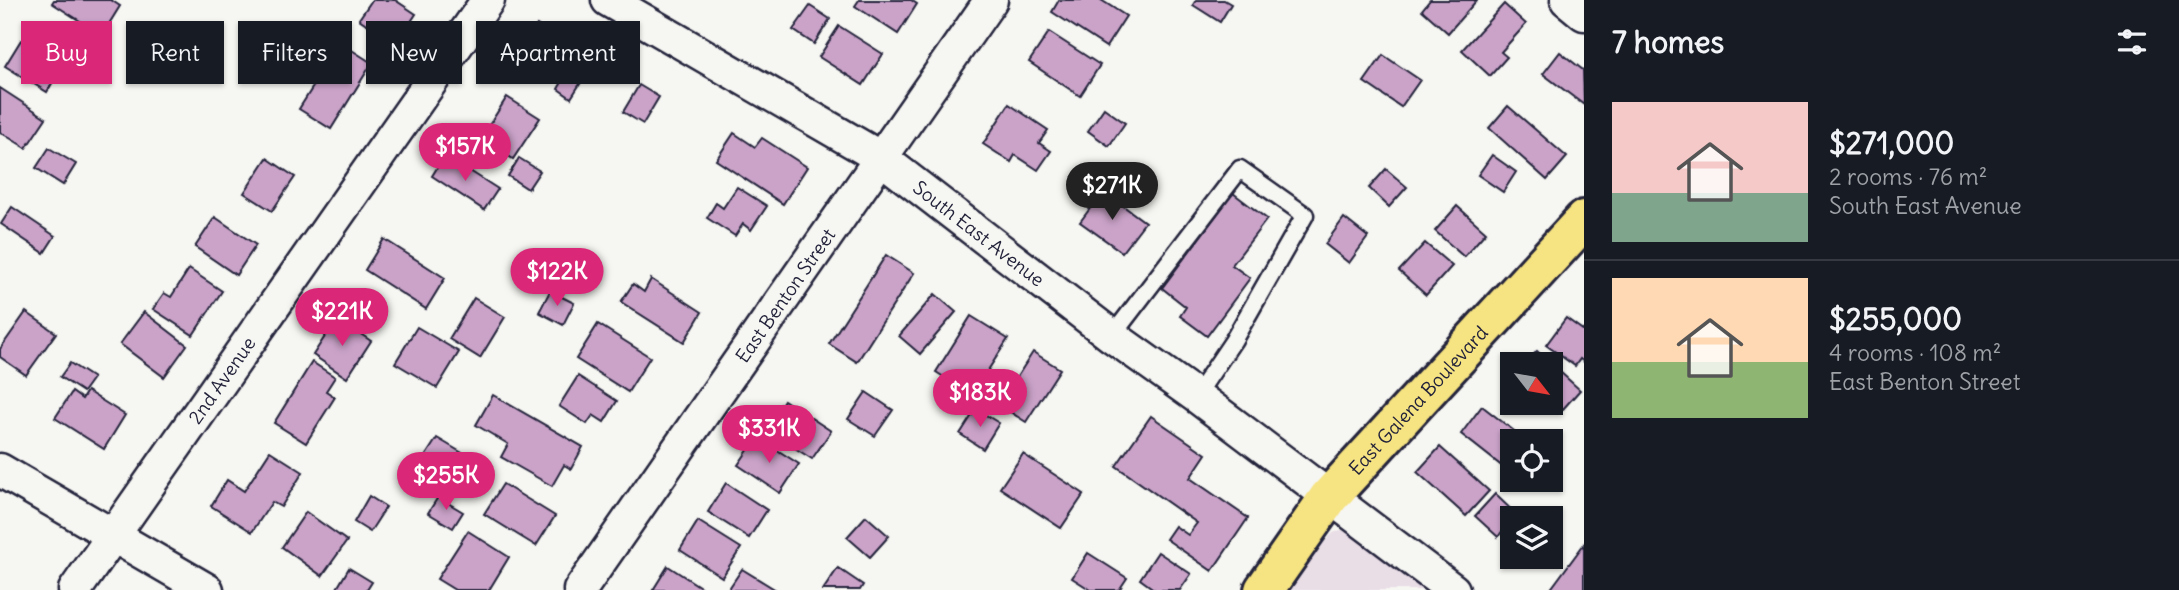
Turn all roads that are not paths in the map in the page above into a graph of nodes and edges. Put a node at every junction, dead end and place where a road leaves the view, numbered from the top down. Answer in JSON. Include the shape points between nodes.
{"nodes":[{"id":1,"x":488,"y":0,"type":"edge"},
{"id":2,"x":608,"y":0,"type":"edge"},
{"id":3,"x":991,"y":0,"type":"edge"},
{"id":4,"x":1567,"y":0,"type":"edge"},
{"id":5,"x":1584,"y":14,"type":"edge"},
{"id":6,"x":881,"y":158,"type":"junction"},
{"id":7,"x":1584,"y":220,"type":"edge"},
{"id":8,"x":1112,"y":336,"type":"junction"},
{"id":9,"x":1196,"y":396,"type":"junction"},
{"id":10,"x":0,"y":470,"type":"edge"},
{"id":11,"x":1329,"y":496,"type":"junction"},
{"id":12,"x":113,"y":535,"type":"junction"},
{"id":13,"x":75,"y":590,"type":"edge"},
{"id":14,"x":207,"y":590,"type":"edge"},
{"id":15,"x":580,"y":590,"type":"edge"},
{"id":16,"x":1264,"y":590,"type":"edge"},
{"id":17,"x":1453,"y":590,"type":"edge"}],
"edges":[{"from":1,"to":12,"type":"street","name":"2nd Avenue"},
{"from":2,"to":6,"type":"street","name":"South East Avenue"},
{"from":3,"to":6,"type":"street","name":"East Benton Street"},
{"from":4,"to":5,"type":"street"},
{"from":6,"to":8,"type":"street","name":"South East Avenue"},
{"from":6,"to":15,"type":"street","name":"East Benton Street"},
{"from":7,"to":11,"type":"main road","name":"East Galena Boulevard"},
{"from":8,"to":9,"type":"street","name":"South East Avenue"},
{"from":8,"to":9,"type":"lane","via":[[1240,169],[1305,215]]},
{"from":9,"to":11,"type":"street","name":"South East Avenue"},
{"from":10,"to":12,"type":"street"},
{"from":11,"to":16,"type":"main road","name":"East Galena Boulevard"},
{"from":11,"to":17,"type":"street","name":"South East Avenue"},
{"from":12,"to":13,"type":"street","name":"2nd Avenue"},
{"from":12,"to":14,"type":"street"}]}
